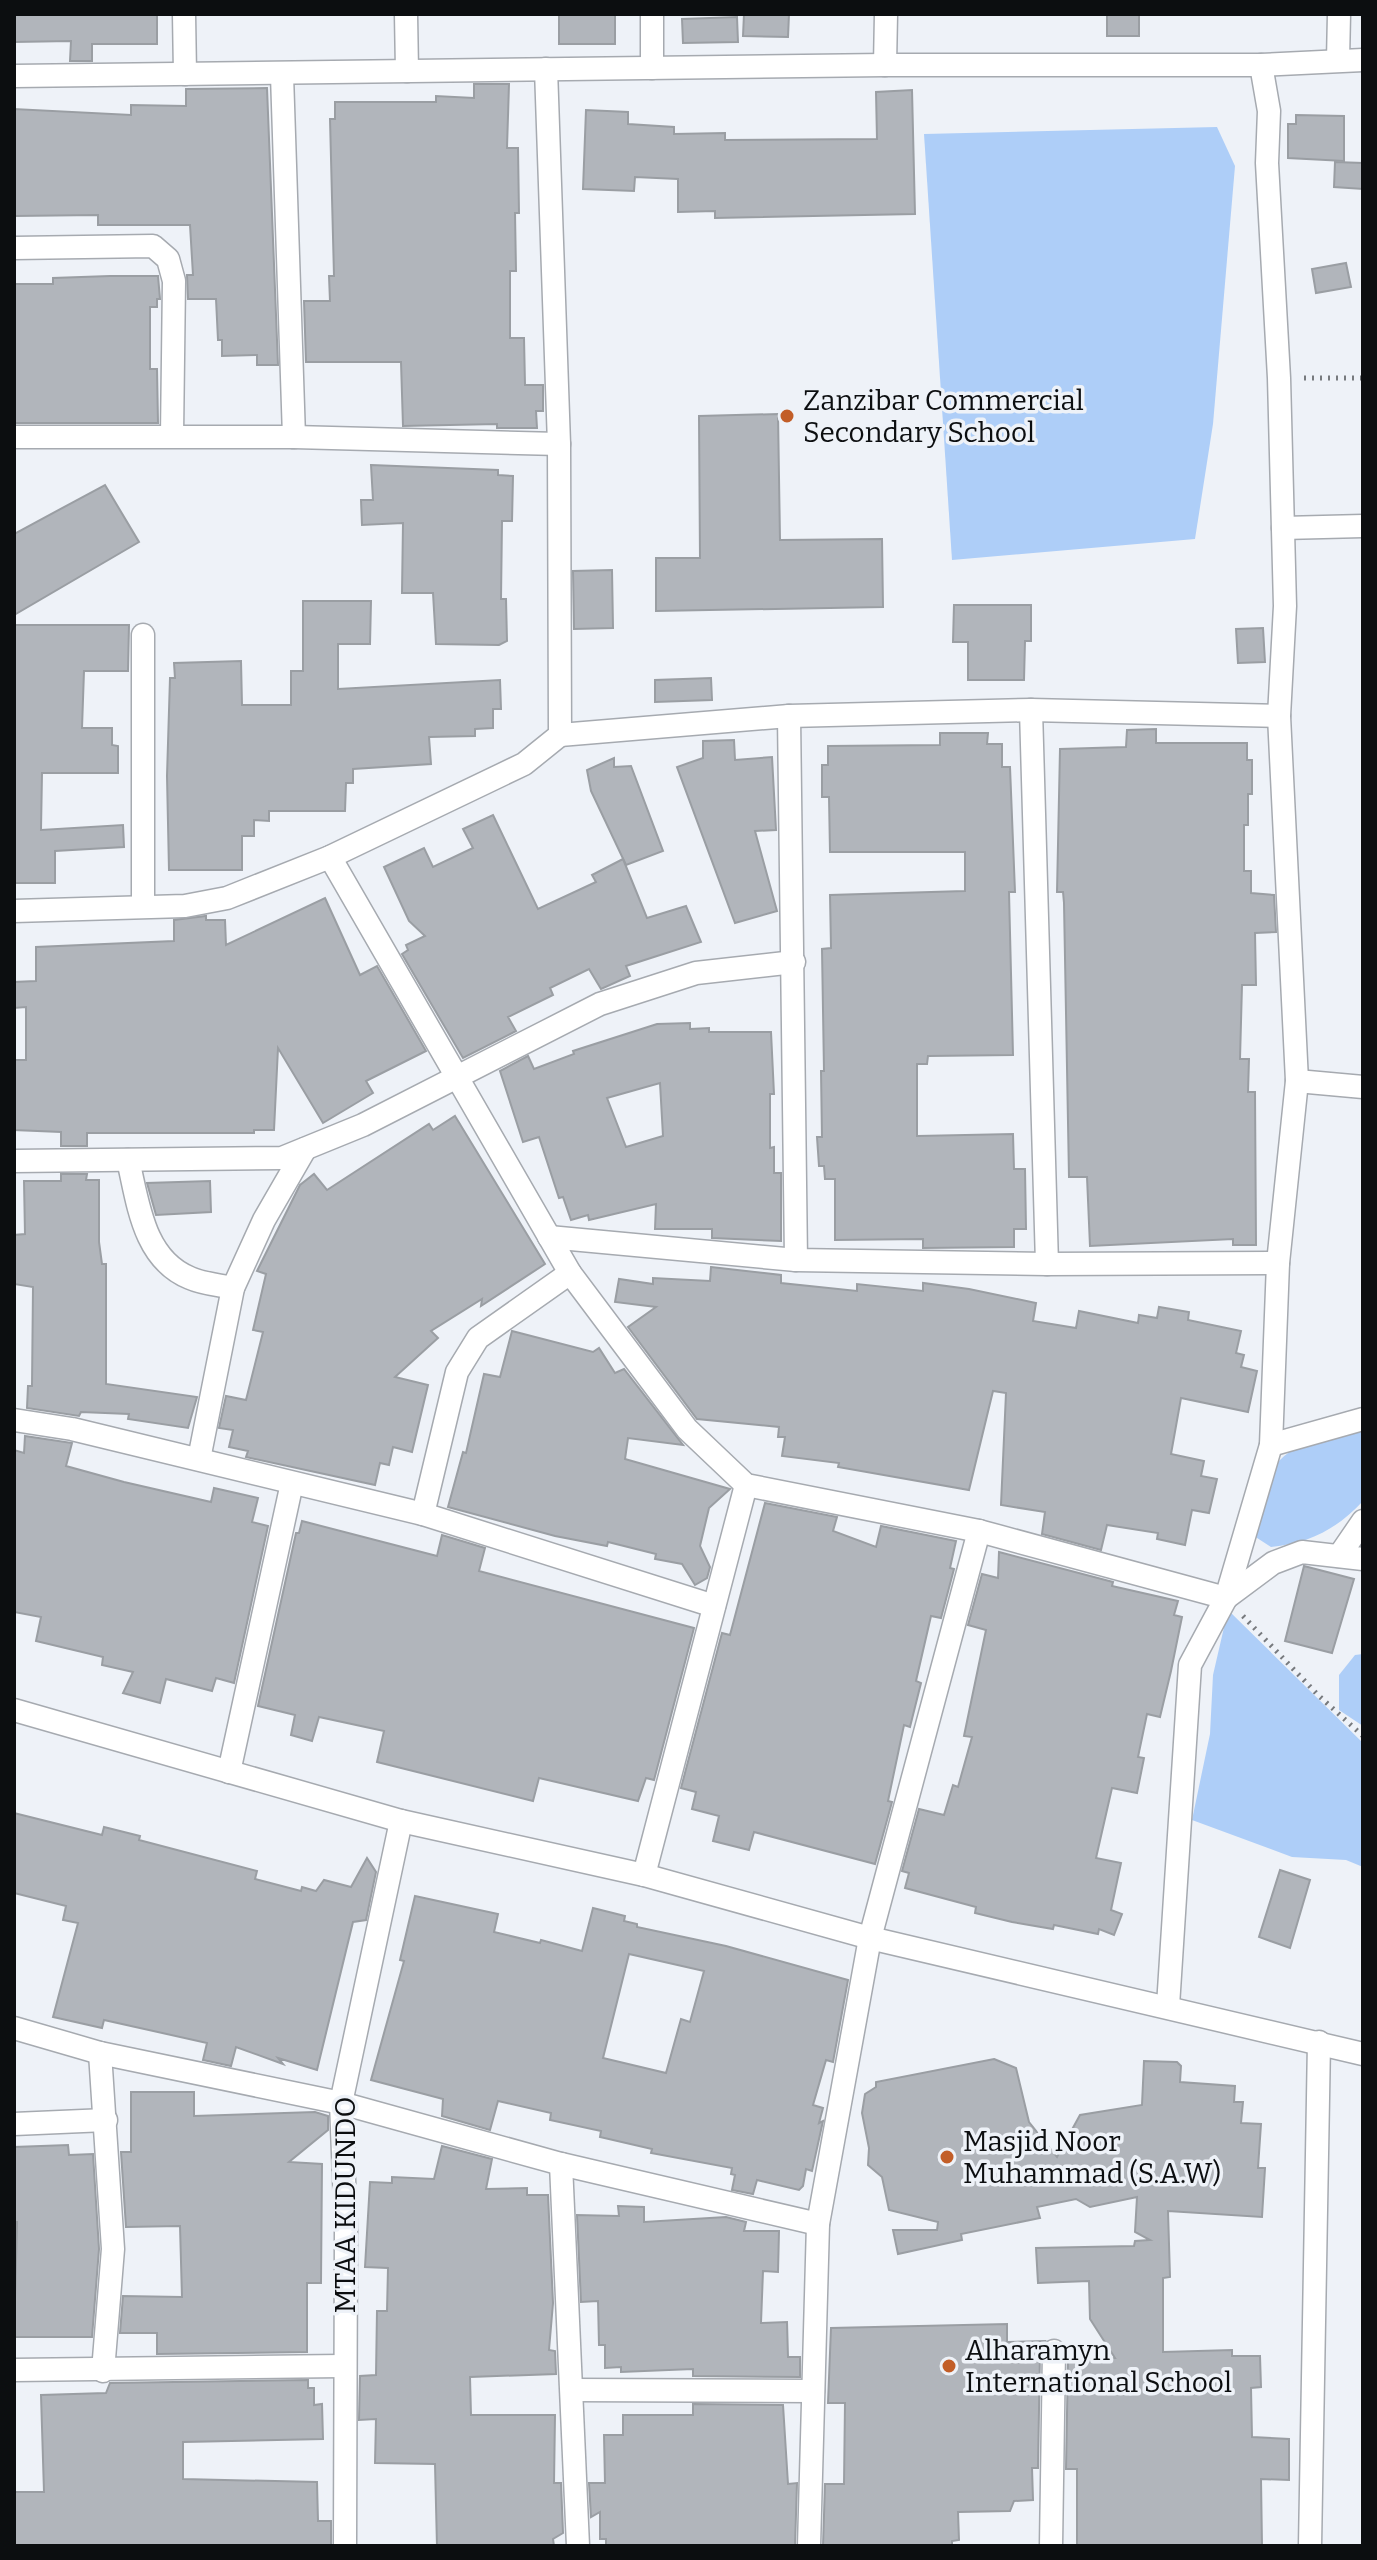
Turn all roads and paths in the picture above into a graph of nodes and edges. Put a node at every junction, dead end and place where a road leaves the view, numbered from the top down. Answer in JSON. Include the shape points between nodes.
{"nodes":[{"id":1,"x":184,"y":14,"type":"edge"},
{"id":2,"x":406,"y":14,"type":"edge"},
{"id":3,"x":652,"y":14,"type":"edge"},
{"id":4,"x":886,"y":14,"type":"edge"},
{"id":5,"x":1339,"y":14,"type":"edge"},
{"id":6,"x":1338,"y":60,"type":"junction"},
{"id":7,"x":1363,"y":60,"type":"edge"},
{"id":8,"x":885,"y":65,"type":"junction"},
{"id":9,"x":1261,"y":65,"type":"junction"},
{"id":10,"x":652,"y":68,"type":"junction"},
{"id":11,"x":546,"y":69,"type":"junction"},
{"id":12,"x":407,"y":71,"type":"junction"},
{"id":13,"x":185,"y":74,"type":"junction"},
{"id":14,"x":282,"y":75,"type":"junction"},
{"id":15,"x":14,"y":76,"type":"edge"},
{"id":16,"x":14,"y":248,"type":"edge"},
{"id":17,"x":1279,"y":378,"type":"junction"},
{"id":18,"x":1363,"y":378,"type":"edge"},
{"id":19,"x":172,"y":435,"type":"junction"},
{"id":20,"x":14,"y":437,"type":"edge"},
{"id":21,"x":294,"y":437,"type":"junction"},
{"id":22,"x":559,"y":444,"type":"junction"},
{"id":23,"x":1363,"y":526,"type":"edge"},
{"id":24,"x":1283,"y":528,"type":"junction"},
{"id":25,"x":143,"y":635,"type":"dead end"},
{"id":26,"x":1031,"y":710,"type":"junction"},
{"id":27,"x":789,"y":716,"type":"junction"},
{"id":28,"x":1279,"y":716,"type":"junction"},
{"id":29,"x":560,"y":735,"type":"junction"},
{"id":30,"x":330,"y":857,"type":"junction"},
{"id":31,"x":143,"y":905,"type":"junction"},
{"id":32,"x":14,"y":911,"type":"edge"},
{"id":33,"x":794,"y":962,"type":"junction"},
{"id":34,"x":455,"y":1078,"type":"junction"},
{"id":35,"x":1297,"y":1081,"type":"junction"},
{"id":36,"x":1363,"y":1087,"type":"edge"},
{"id":37,"x":305,"y":1149,"type":"junction"},
{"id":38,"x":128,"y":1160,"type":"junction"},
{"id":39,"x":14,"y":1161,"type":"edge"},
{"id":40,"x":549,"y":1237,"type":"junction"},
{"id":41,"x":796,"y":1260,"type":"junction"},
{"id":42,"x":1278,"y":1263,"type":"junction"},
{"id":43,"x":1047,"y":1264,"type":"junction"},
{"id":44,"x":570,"y":1273,"type":"junction"},
{"id":45,"x":233,"y":1288,"type":"junction"},
{"id":46,"x":1363,"y":1419,"type":"edge"},
{"id":47,"x":14,"y":1420,"type":"edge"},
{"id":48,"x":1271,"y":1445,"type":"junction"},
{"id":49,"x":199,"y":1459,"type":"junction"},
{"id":50,"x":292,"y":1483,"type":"junction"},
{"id":51,"x":746,"y":1485,"type":"junction"},
{"id":52,"x":423,"y":1514,"type":"junction"},
{"id":53,"x":1363,"y":1521,"type":"edge"},
{"id":54,"x":979,"y":1531,"type":"junction"},
{"id":55,"x":1339,"y":1556,"type":"junction"},
{"id":56,"x":1363,"y":1559,"type":"edge"},
{"id":57,"x":1226,"y":1598,"type":"junction"},
{"id":58,"x":714,"y":1606,"type":"junction"},
{"id":59,"x":14,"y":1710,"type":"edge"},
{"id":60,"x":1363,"y":1736,"type":"edge"},
{"id":61,"x":229,"y":1772,"type":"junction"},
{"id":62,"x":401,"y":1821,"type":"junction"},
{"id":63,"x":644,"y":1875,"type":"junction"},
{"id":64,"x":870,"y":1938,"type":"junction"},
{"id":65,"x":1168,"y":2006,"type":"junction"},
{"id":66,"x":14,"y":2028,"type":"edge"},
{"id":67,"x":1319,"y":2042,"type":"junction"},
{"id":68,"x":100,"y":2053,"type":"junction"},
{"id":69,"x":1363,"y":2054,"type":"edge"},
{"id":70,"x":341,"y":2103,"type":"junction"},
{"id":71,"x":106,"y":2120,"type":"junction"},
{"id":72,"x":14,"y":2124,"type":"edge"},
{"id":73,"x":561,"y":2164,"type":"junction"},
{"id":74,"x":818,"y":2224,"type":"junction"},
{"id":75,"x":1054,"y":2351,"type":"dead end"},
{"id":76,"x":343,"y":2366,"type":"junction"},
{"id":77,"x":14,"y":2370,"type":"edge"},
{"id":78,"x":103,"y":2371,"type":"junction"},
{"id":79,"x":572,"y":2390,"type":"junction"},
{"id":80,"x":813,"y":2391,"type":"junction"},
{"id":81,"x":345,"y":2546,"type":"edge"},
{"id":82,"x":578,"y":2546,"type":"edge"},
{"id":83,"x":809,"y":2546,"type":"edge"},
{"id":84,"x":1051,"y":2546,"type":"edge"},
{"id":85,"x":1310,"y":2546,"type":"edge"}],
"edges":[{"from":1,"to":13,"type":"street"},
{"from":2,"to":12,"type":"street"},
{"from":3,"to":10,"type":"street"},
{"from":4,"to":8,"type":"street"},
{"from":5,"to":6,"type":"street"},
{"from":6,"to":7,"type":"street"},
{"from":6,"to":9,"type":"street"},
{"from":8,"to":9,"type":"street"},
{"from":8,"to":10,"type":"street"},
{"from":9,"to":17,"type":"street","via":[[1269,111]]},
{"from":10,"to":11,"type":"street"},
{"from":11,"to":12,"type":"street"},
{"from":11,"to":22,"type":"street"},
{"from":12,"to":14,"type":"street"},
{"from":13,"to":14,"type":"street"},
{"from":13,"to":15,"type":"street"},
{"from":14,"to":21,"type":"street"},
{"from":16,"to":19,"type":"street","via":[[153,246],[168,259],[174,281]]},
{"from":17,"to":18,"type":"path"},
{"from":17,"to":24,"type":"street"},
{"from":19,"to":20,"type":"street"},
{"from":19,"to":21,"type":"street"},
{"from":21,"to":22,"type":"street"},
{"from":22,"to":29,"type":"street"},
{"from":23,"to":24,"type":"street"},
{"from":24,"to":28,"type":"street"},
{"from":25,"to":31,"type":"street"},
{"from":26,"to":27,"type":"street"},
{"from":26,"to":28,"type":"street"},
{"from":26,"to":43,"type":"street"},
{"from":27,"to":29,"type":"street"},
{"from":27,"to":33,"type":"street"},
{"from":28,"to":35,"type":"street"},
{"from":29,"to":30,"type":"street","via":[[524,764]]},
{"from":30,"to":31,"type":"street","via":[[227,898],[185,906]]},
{"from":30,"to":34,"type":"street"},
{"from":31,"to":32,"type":"street"},
{"from":33,"to":34,"type":"street","via":[[696,973],[600,1004]]},
{"from":33,"to":41,"type":"street"},
{"from":34,"to":37,"type":"street"},
{"from":34,"to":40,"type":"street"},
{"from":35,"to":36,"type":"street"},
{"from":35,"to":42,"type":"street"},
{"from":37,"to":38,"type":"street","via":[[282,1158]]},
{"from":37,"to":45,"type":"street"},
{"from":38,"to":39,"type":"street"},
{"from":38,"to":45,"type":"street","via":[[145,1233],[164,1257],[189,1278]]},
{"from":40,"to":41,"type":"street"},
{"from":40,"to":44,"type":"street"},
{"from":41,"to":43,"type":"street"},
{"from":42,"to":43,"type":"street"},
{"from":42,"to":48,"type":"street"},
{"from":44,"to":51,"type":"street","via":[[687,1429]]},
{"from":44,"to":52,"type":"street","via":[[478,1338],[457,1372]]},
{"from":45,"to":49,"type":"street"},
{"from":46,"to":48,"type":"street"},
{"from":47,"to":49,"type":"street"},
{"from":48,"to":57,"type":"street"},
{"from":49,"to":50,"type":"street"},
{"from":50,"to":52,"type":"street"},
{"from":50,"to":61,"type":"street"},
{"from":51,"to":54,"type":"street"},
{"from":51,"to":58,"type":"street"},
{"from":52,"to":58,"type":"street"},
{"from":53,"to":55,"type":"street"},
{"from":54,"to":57,"type":"street"},
{"from":54,"to":64,"type":"street"},
{"from":55,"to":56,"type":"street"},
{"from":55,"to":57,"type":"street","via":[[1302,1552],[1273,1563]]},
{"from":57,"to":60,"type":"path"},
{"from":57,"to":65,"type":"street","via":[[1190,1665]]},
{"from":58,"to":63,"type":"street"},
{"from":59,"to":61,"type":"street"},
{"from":61,"to":62,"type":"street"},
{"from":62,"to":63,"type":"street"},
{"from":62,"to":70,"type":"street","name":"MTAA KIDUNDO"},
{"from":63,"to":64,"type":"street"},
{"from":64,"to":65,"type":"street"},
{"from":64,"to":74,"type":"street"},
{"from":65,"to":67,"type":"street"},
{"from":66,"to":68,"type":"street"},
{"from":67,"to":69,"type":"street"},
{"from":67,"to":85,"type":"street"},
{"from":68,"to":70,"type":"street"},
{"from":68,"to":71,"type":"street"},
{"from":70,"to":73,"type":"street"},
{"from":70,"to":76,"type":"street","name":"MTAA KIDUNDO","via":[[346,2229]]},
{"from":71,"to":72,"type":"street"},
{"from":71,"to":78,"type":"street","via":[[113,2249]]},
{"from":73,"to":74,"type":"street"},
{"from":73,"to":79,"type":"street"},
{"from":74,"to":80,"type":"street"},
{"from":75,"to":84,"type":"street"},
{"from":76,"to":78,"type":"street"},
{"from":76,"to":81,"type":"street","name":"MTAA KIDUNDO"},
{"from":77,"to":78,"type":"street"},
{"from":79,"to":80,"type":"street"},
{"from":79,"to":82,"type":"street"},
{"from":80,"to":83,"type":"street"}]}
